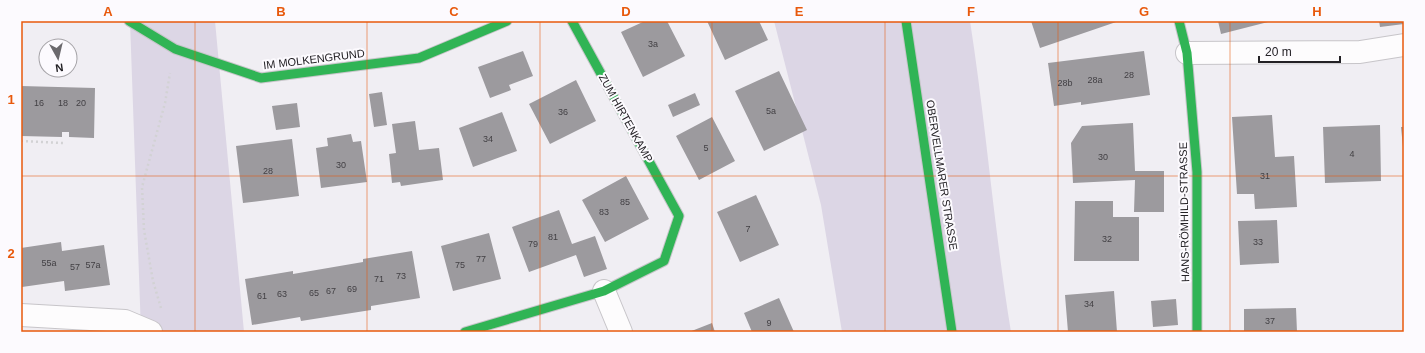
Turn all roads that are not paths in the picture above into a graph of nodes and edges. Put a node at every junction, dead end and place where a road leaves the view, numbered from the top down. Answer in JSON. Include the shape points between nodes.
{"nodes":[{"id":1,"x":129,"y":21,"type":"edge"},
{"id":2,"x":507,"y":21,"type":"edge"},
{"id":3,"x":572,"y":21,"type":"edge"},
{"id":4,"x":906,"y":21,"type":"edge"},
{"id":5,"x":1179,"y":21,"type":"edge"},
{"id":6,"x":1404,"y":45,"type":"edge"},
{"id":7,"x":1187,"y":53,"type":"junction"},
{"id":8,"x":604,"y":291,"type":"junction"},
{"id":9,"x":21,"y":314,"type":"edge"},
{"id":10,"x":151,"y":332,"type":"edge"},
{"id":11,"x":465,"y":332,"type":"edge"},
{"id":12,"x":621,"y":332,"type":"edge"},
{"id":13,"x":952,"y":332,"type":"edge"},
{"id":14,"x":1197,"y":332,"type":"edge"}],
"edges":[{"from":1,"to":2,"type":"street","name":"IM MOLKENGRUND","via":[[174,49],[261,78],[419,58]]},
{"from":3,"to":8,"type":"street","name":"ZUM HIRTENKAMP","via":[[679,216],[664,261]]},
{"from":4,"to":13,"type":"street","name":"OBERVELLMARER STRASSE"},
{"from":5,"to":7,"type":"street","name":"HANS-RÖMHILD-STRASSE"},
{"from":6,"to":7,"type":"street","via":[[1360,52]]},
{"from":7,"to":14,"type":"street","name":"HANS-RÖMHILD-STRASSE","via":[[1197,172]]},
{"from":8,"to":11,"type":"street"},
{"from":8,"to":12,"type":"street"},
{"from":9,"to":10,"type":"street","via":[[125,321]]}]}
